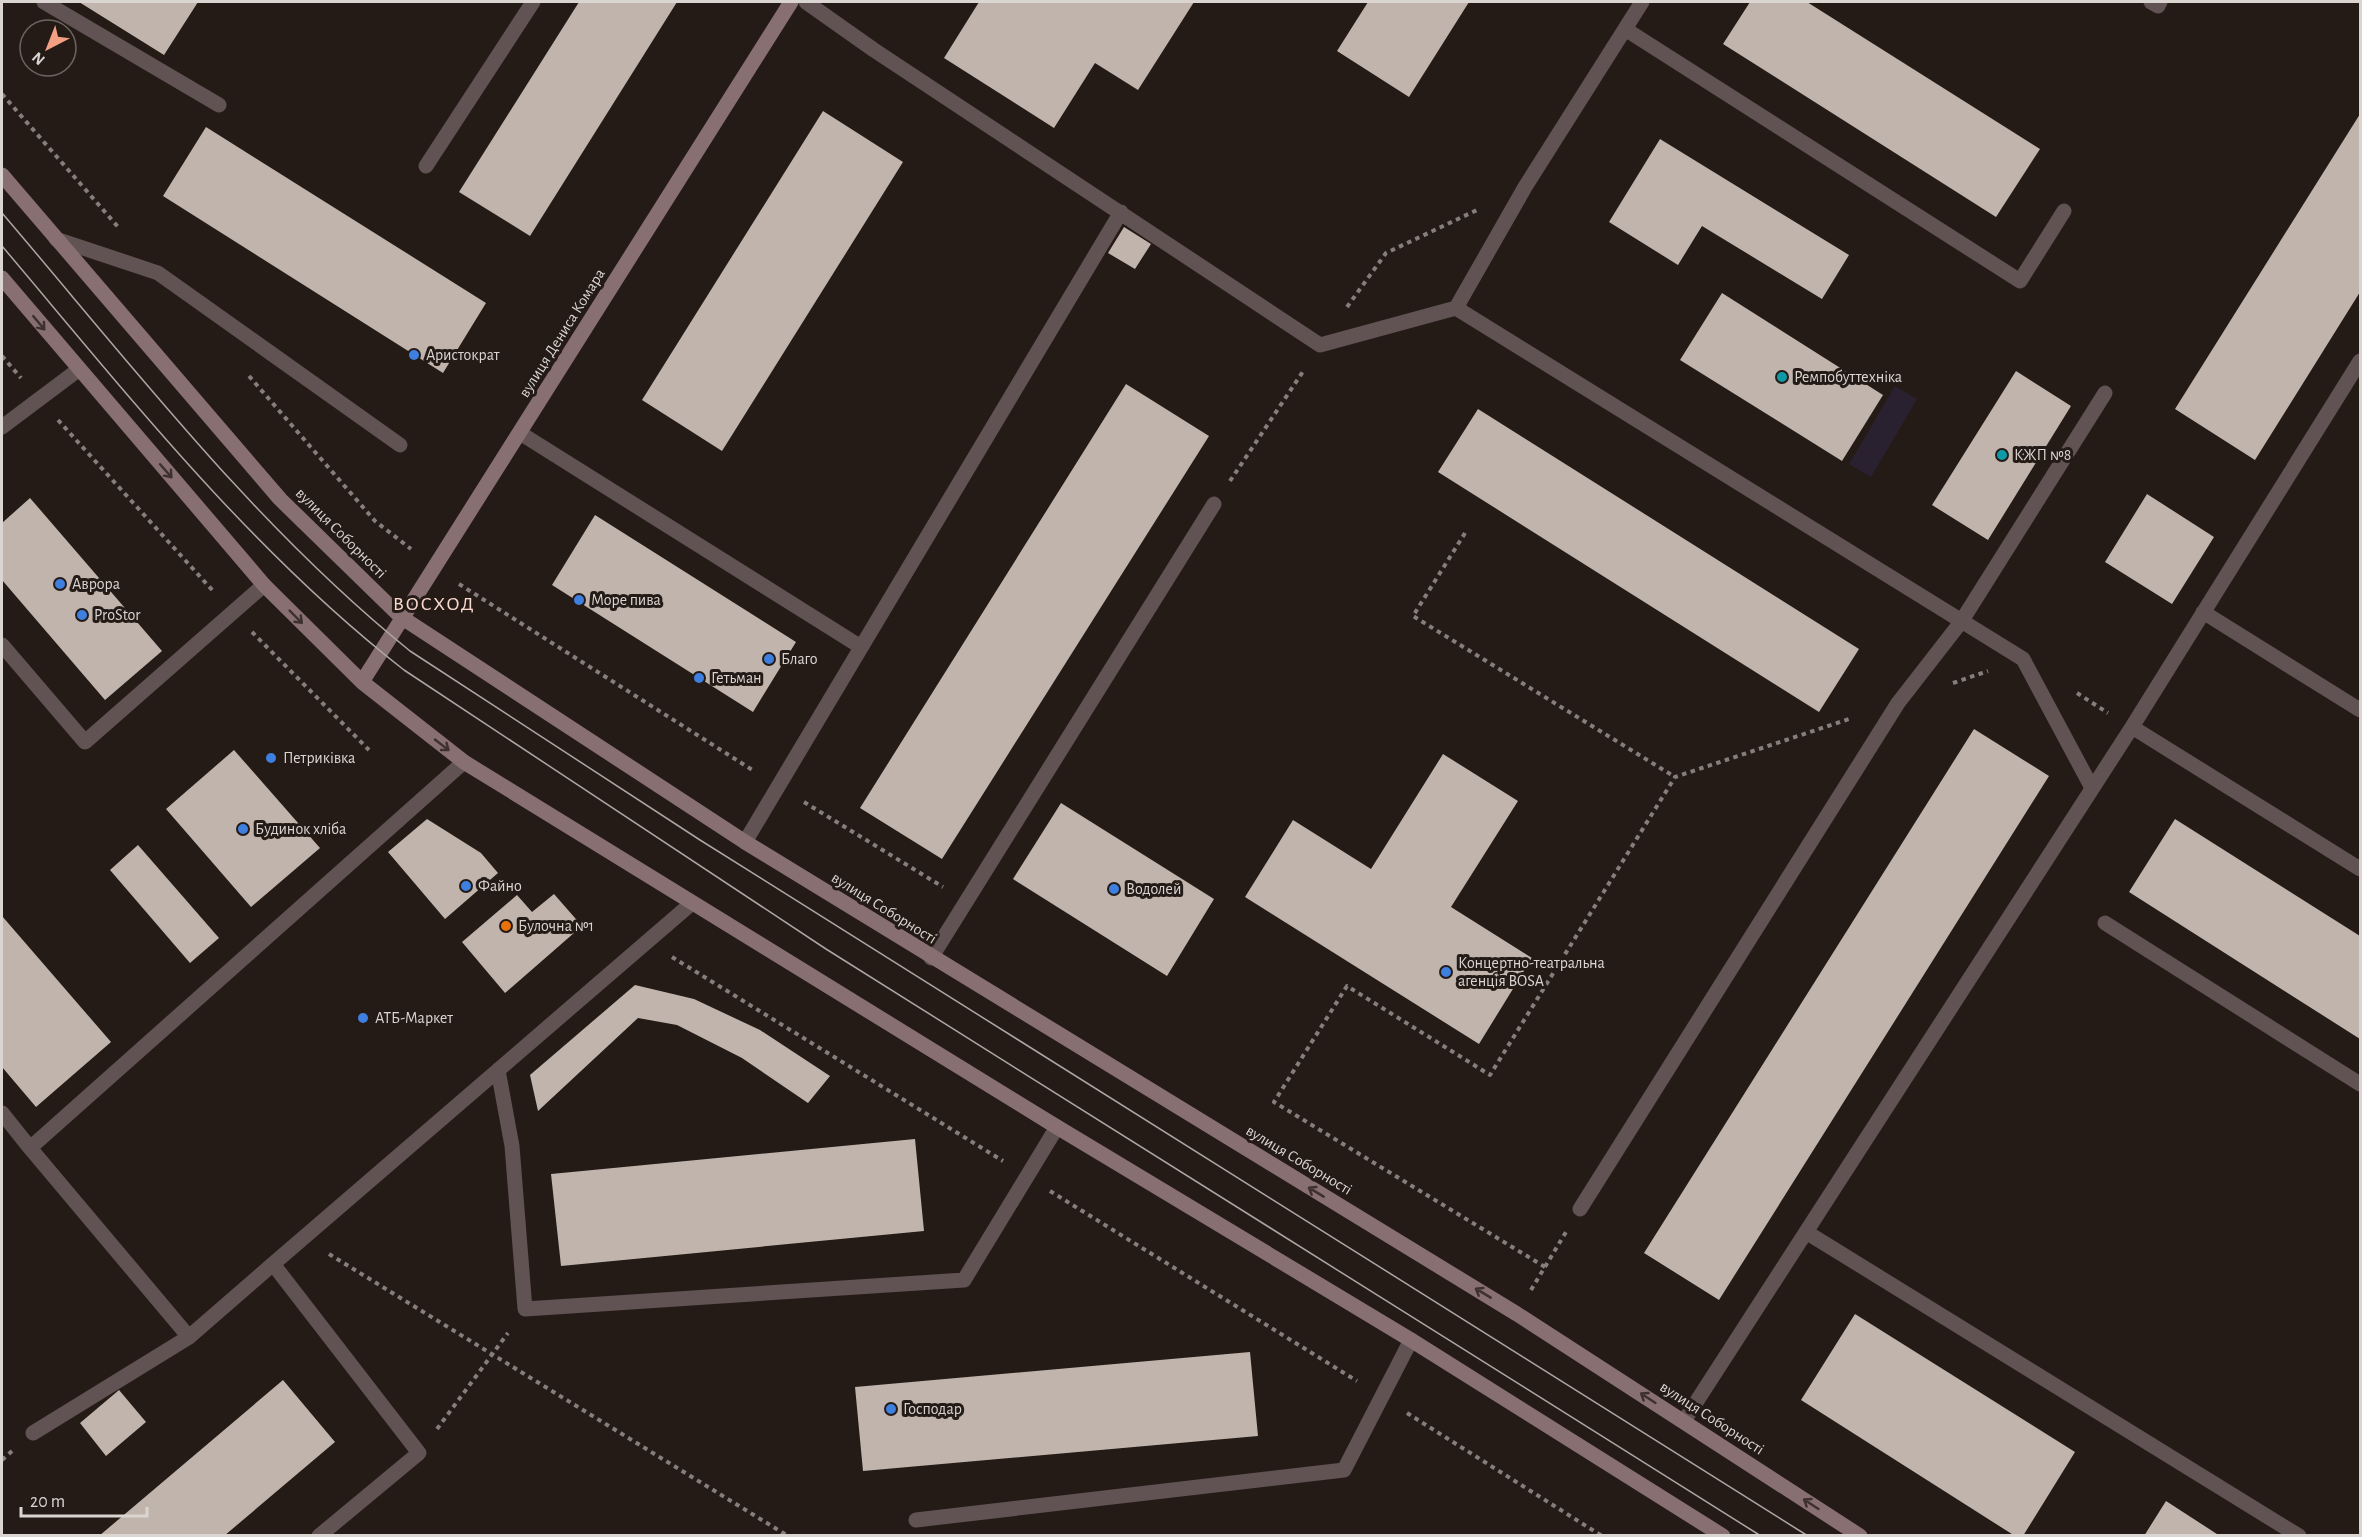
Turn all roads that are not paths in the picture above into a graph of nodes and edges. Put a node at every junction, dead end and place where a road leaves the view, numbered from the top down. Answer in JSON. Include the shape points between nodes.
{"nodes":[{"id":1,"x":44,"y":2,"type":"edge"},
{"id":2,"x":533,"y":2,"type":"edge"},
{"id":3,"x":791,"y":2,"type":"edge"},
{"id":4,"x":806,"y":2,"type":"edge"},
{"id":5,"x":1642,"y":2,"type":"edge"},
{"id":6,"x":2151,"y":2,"type":"edge"},
{"id":7,"x":2160,"y":2,"type":"edge"},
{"id":8,"x":1625,"y":29,"type":"junction"},
{"id":9,"x":219,"y":105,"type":"dead end"},
{"id":10,"x":426,"y":166,"type":"dead end"},
{"id":11,"x":2,"y":175,"type":"edge"},
{"id":12,"x":2064,"y":211,"type":"dead end"},
{"id":13,"x":1121,"y":212,"type":"junction"},
{"id":14,"x":56,"y":239,"type":"junction"},
{"id":15,"x":2,"y":278,"type":"edge"},
{"id":16,"x":1456,"y":308,"type":"junction"},
{"id":17,"x":2361,"y":361,"type":"edge"},
{"id":18,"x":78,"y":370,"type":"junction"},
{"id":19,"x":2105,"y":393,"type":"dead end"},
{"id":20,"x":2,"y":427,"type":"edge"},
{"id":21,"x":520,"y":433,"type":"junction"},
{"id":22,"x":400,"y":445,"type":"dead end"},
{"id":23,"x":1214,"y":504,"type":"dead end"},
{"id":24,"x":264,"y":585,"type":"junction"},
{"id":25,"x":2203,"y":612,"type":"junction"},
{"id":26,"x":401,"y":617,"type":"junction"},
{"id":27,"x":1961,"y":622,"type":"junction"},
{"id":28,"x":2,"y":645,"type":"edge"},
{"id":29,"x":861,"y":647,"type":"junction"},
{"id":30,"x":362,"y":682,"type":"junction"},
{"id":31,"x":2361,"y":710,"type":"edge"},
{"id":32,"x":2132,"y":728,"type":"junction"},
{"id":33,"x":464,"y":762,"type":"junction"},
{"id":34,"x":2092,"y":788,"type":"junction"},
{"id":35,"x":745,"y":843,"type":"junction"},
{"id":36,"x":2361,"y":868,"type":"edge"},
{"id":37,"x":692,"y":903,"type":"junction"},
{"id":38,"x":2105,"y":923,"type":"dead end"},
{"id":39,"x":931,"y":958,"type":"junction"},
{"id":40,"x":498,"y":1070,"type":"junction"},
{"id":41,"x":2361,"y":1084,"type":"edge"},
{"id":42,"x":2,"y":1113,"type":"edge"},
{"id":43,"x":1057,"y":1127,"type":"junction"},
{"id":44,"x":30,"y":1148,"type":"junction"},
{"id":45,"x":1580,"y":1209,"type":"road end"},
{"id":46,"x":1806,"y":1232,"type":"junction"},
{"id":47,"x":273,"y":1264,"type":"junction"},
{"id":48,"x":189,"y":1337,"type":"junction"},
{"id":49,"x":1412,"y":1340,"type":"junction"},
{"id":50,"x":1684,"y":1421,"type":"junction"},
{"id":51,"x":33,"y":1433,"type":"dead end"},
{"id":52,"x":916,"y":1520,"type":"dead end"},
{"id":53,"x":319,"y":1536,"type":"edge"},
{"id":54,"x":1723,"y":1536,"type":"edge"},
{"id":55,"x":1860,"y":1536,"type":"edge"},
{"id":56,"x":2299,"y":1536,"type":"edge"}],
"edges":[{"from":1,"to":9,"type":"lane"},
{"from":2,"to":10,"type":"lane"},
{"from":3,"to":21,"type":"main road","name":"вулиця Дениса Комара"},
{"from":4,"to":13,"type":"lane"},
{"from":5,"to":8,"type":"lane"},
{"from":6,"to":7,"type":"lane","via":[[2158,6]]},
{"from":8,"to":12,"type":"lane","via":[[2020,281]]},
{"from":8,"to":16,"type":"lane","via":[[1525,187]]},
{"from":11,"to":14,"type":"main road","name":"вулиця Соборності"},
{"from":13,"to":16,"type":"lane","via":[[1320,345]]},
{"from":13,"to":29,"type":"lane"},
{"from":14,"to":22,"type":"lane","via":[[158,273]]},
{"from":14,"to":26,"type":"main road","name":"вулиця Соборності","via":[[280,499]]},
{"from":15,"to":18,"type":"main road","one_way":true},
{"from":16,"to":27,"type":"lane"},
{"from":17,"to":25,"type":"lane"},
{"from":18,"to":20,"type":"lane"},
{"from":18,"to":24,"type":"main road","one_way":true},
{"from":19,"to":27,"type":"lane"},
{"from":21,"to":26,"type":"main road","name":"вулиця Дениса Комара"},
{"from":21,"to":29,"type":"lane"},
{"from":23,"to":39,"type":"lane"},
{"from":24,"to":28,"type":"lane","via":[[85,742]]},
{"from":24,"to":30,"type":"main road","one_way":true},
{"from":25,"to":31,"type":"lane"},
{"from":25,"to":32,"type":"lane"},
{"from":26,"to":30,"type":"main road","name":"вулиця Дениса Комара"},
{"from":26,"to":35,"type":"main road","name":"вулиця Соборності"},
{"from":27,"to":34,"type":"lane","via":[[2023,659]]},
{"from":27,"to":45,"type":"lane","via":[[1898,703]]},
{"from":29,"to":35,"type":"lane"},
{"from":30,"to":33,"type":"main road","one_way":true},
{"from":32,"to":34,"type":"lane"},
{"from":32,"to":36,"type":"lane"},
{"from":33,"to":37,"type":"main road"},
{"from":33,"to":44,"type":"lane"},
{"from":34,"to":46,"type":"lane"},
{"from":35,"to":39,"type":"main road","name":"вулиця Соборності"},
{"from":37,"to":40,"type":"lane"},
{"from":37,"to":43,"type":"main road"},
{"from":38,"to":41,"type":"lane"},
{"from":50,"to":39,"type":"main road","name":"вулиця Соборності","one_way":true,"via":[[1517,1314]]},
{"from":40,"to":43,"type":"lane","via":[[512,1146],[525,1309],[964,1280]]},
{"from":40,"to":47,"type":"lane"},
{"from":42,"to":44,"type":"lane"},
{"from":43,"to":49,"type":"main road"},
{"from":44,"to":48,"type":"lane"},
{"from":46,"to":50,"type":"lane"},
{"from":46,"to":56,"type":"lane"},
{"from":47,"to":48,"type":"lane"},
{"from":47,"to":53,"type":"lane","via":[[419,1453]]},
{"from":48,"to":51,"type":"lane"},
{"from":49,"to":52,"type":"lane","via":[[1344,1470]]},
{"from":49,"to":54,"type":"main road"},
{"from":55,"to":50,"type":"main road","name":"вулиця Соборності","one_way":true}]}
